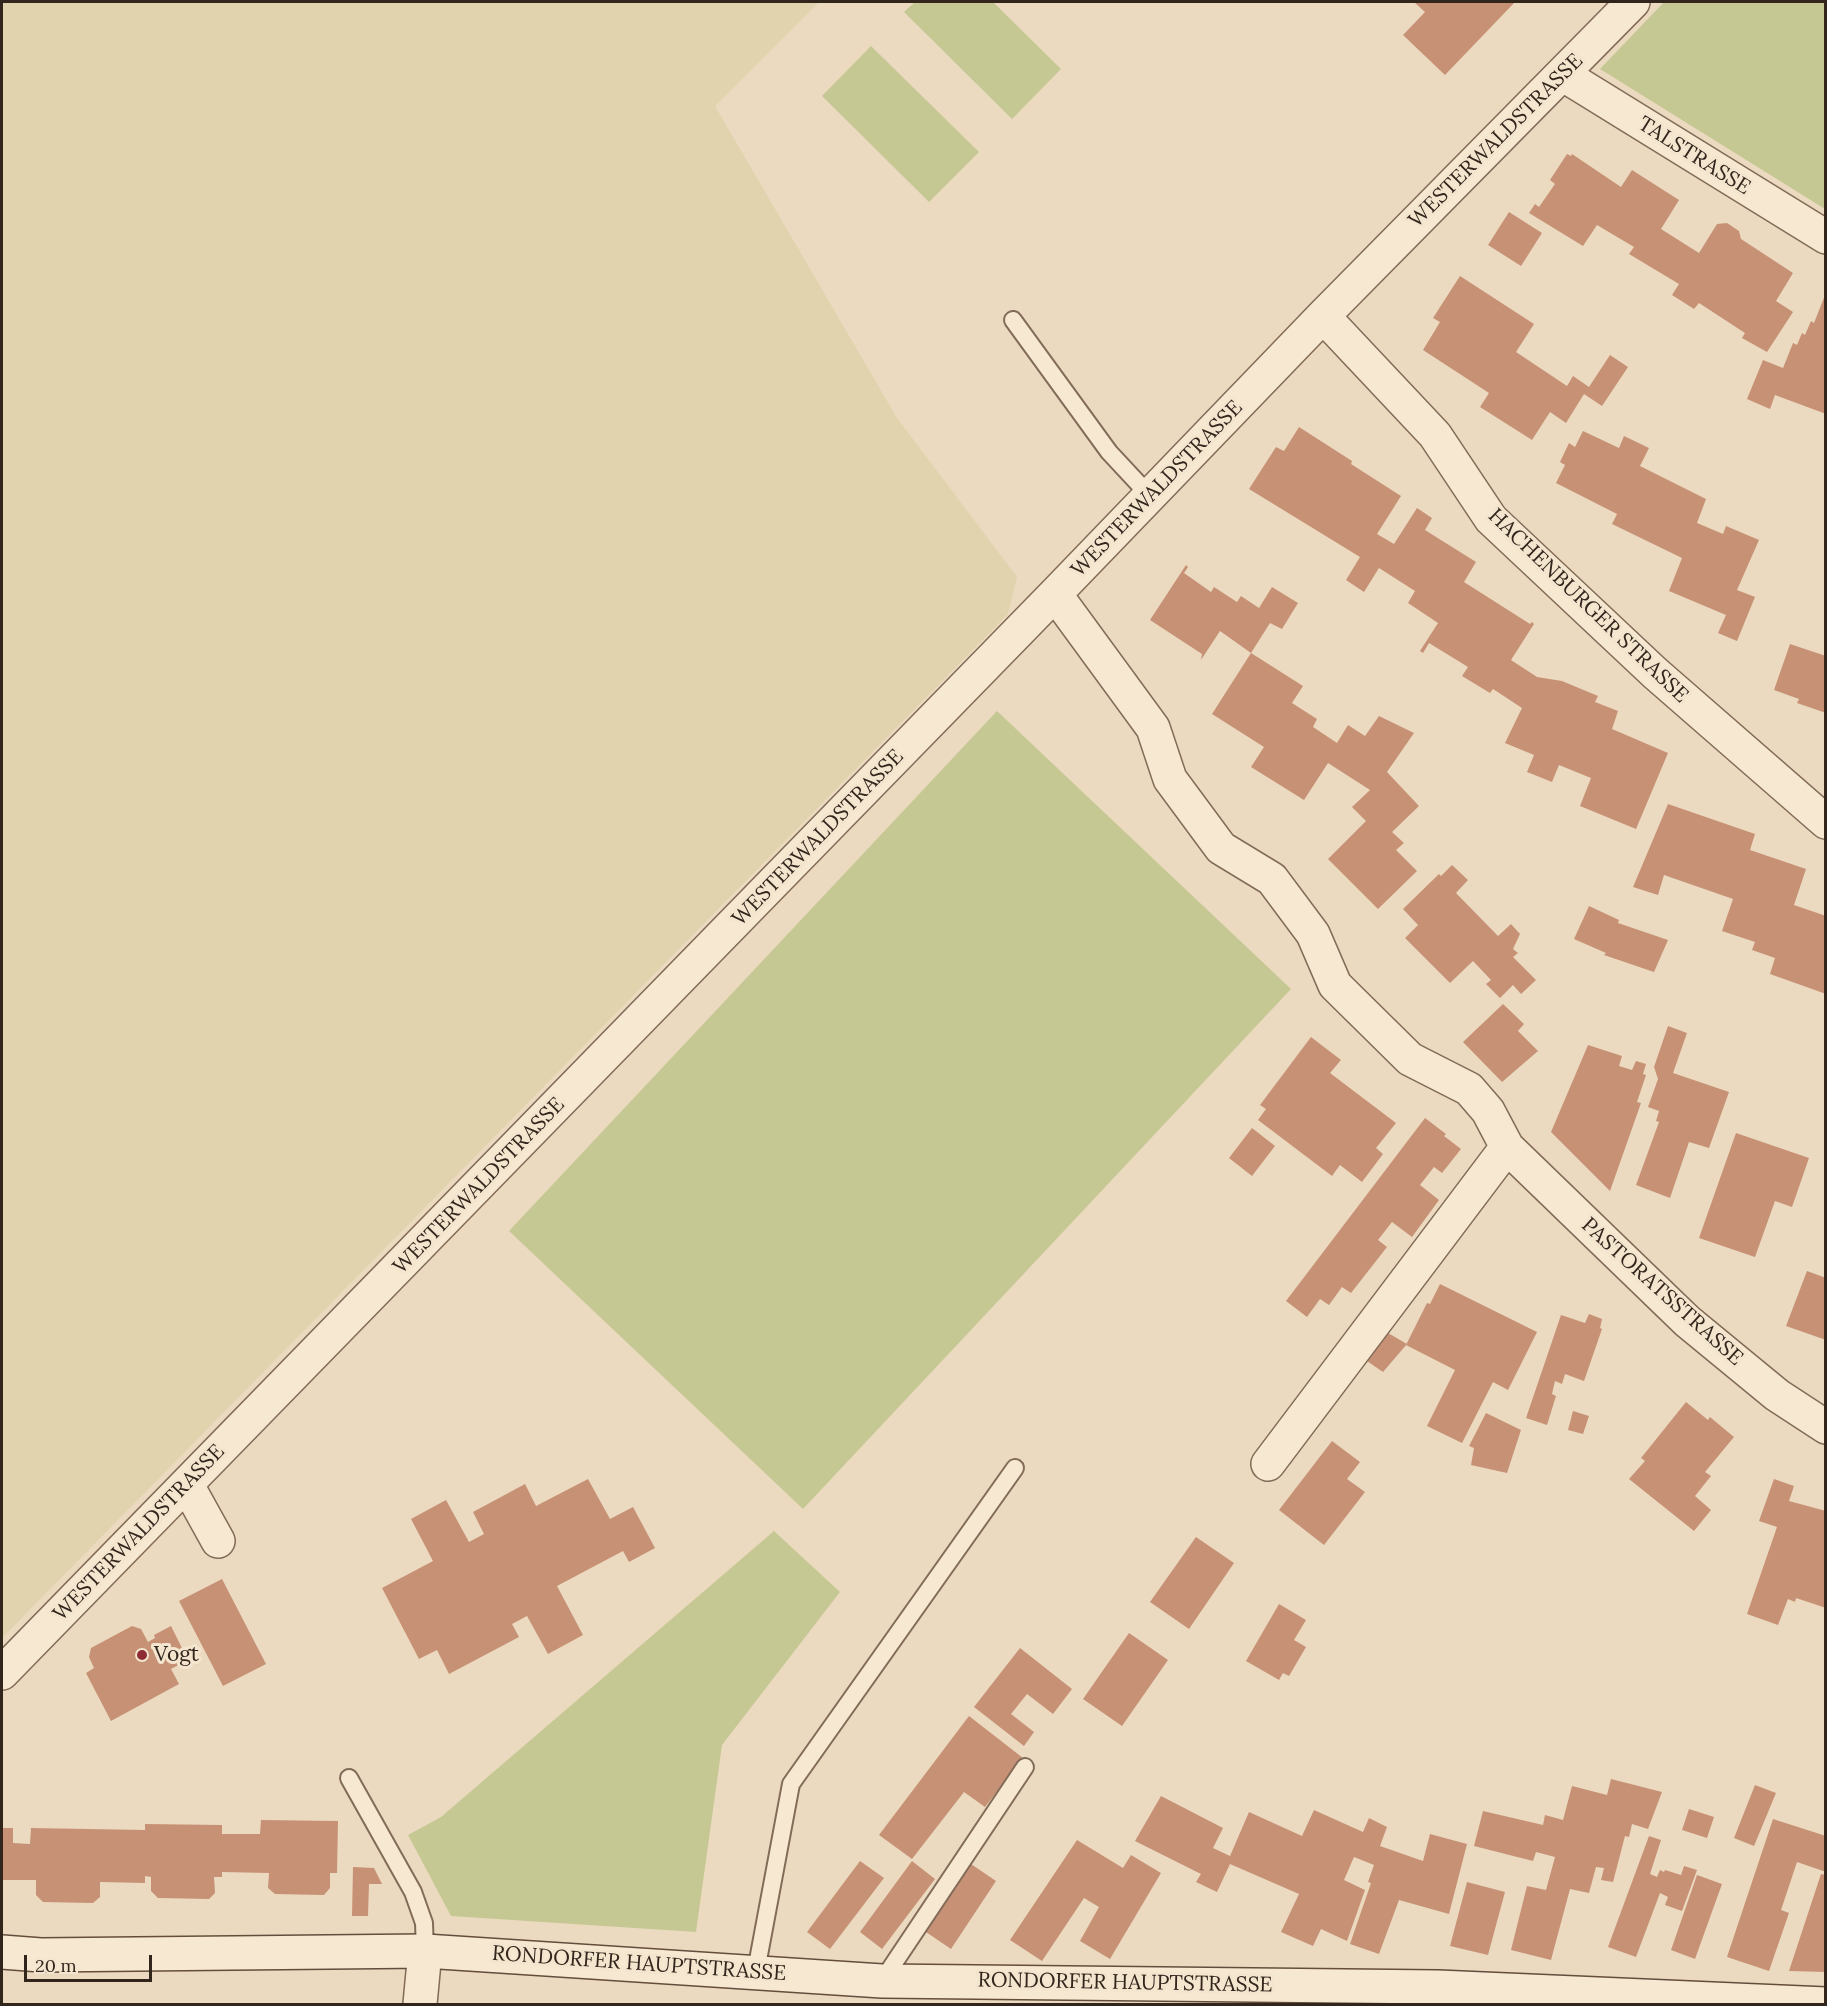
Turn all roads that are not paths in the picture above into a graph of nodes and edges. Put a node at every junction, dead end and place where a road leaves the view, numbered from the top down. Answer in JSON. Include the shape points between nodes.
{"nodes":[{"id":1,"x":1633,"y":2,"type":"edge"},
{"id":2,"x":1562,"y":74,"type":"junction"},
{"id":3,"x":1826,"y":237,"type":"edge"},
{"id":4,"x":1323,"y":316,"type":"junction"},
{"id":5,"x":1013,"y":320,"type":"dead end"},
{"id":6,"x":1150,"y":496,"type":"junction"},
{"id":7,"x":1055,"y":594,"type":"junction"},
{"id":8,"x":1826,"y":822,"type":"edge"},
{"id":9,"x":1507,"y":1147,"type":"junction"},
{"id":10,"x":1826,"y":1427,"type":"edge"},
{"id":11,"x":1268,"y":1464,"type":"dead end"},
{"id":12,"x":1016,"y":1468,"type":"dead end"},
{"id":13,"x":187,"y":1485,"type":"junction"},
{"id":14,"x":218,"y":1541,"type":"dead end"},
{"id":15,"x":2,"y":1673,"type":"edge"},
{"id":16,"x":1025,"y":1767,"type":"dead end"},
{"id":17,"x":349,"y":1778,"type":"dead end"},
{"id":18,"x":425,"y":1951,"type":"junction"},
{"id":19,"x":2,"y":1952,"type":"edge"},
{"id":20,"x":756,"y":1971,"type":"junction"},
{"id":21,"x":882,"y":1981,"type":"junction"},
{"id":22,"x":420,"y":2004,"type":"edge"},
{"id":23,"x":1826,"y":2004,"type":"edge"}],
"edges":[{"from":1,"to":2,"type":"street","name":"WESTERWALDSTRASSE"},
{"from":2,"to":3,"type":"street","name":"TALSTRASSE"},
{"from":2,"to":4,"type":"street","name":"WESTERWALDSTRASSE"},
{"from":4,"to":6,"type":"street","name":"WESTERWALDSTRASSE"},
{"from":4,"to":8,"type":"street","name":"HACHENBURGER STRASSE","via":[[1435,435],[1491,519],[1655,673]]},
{"from":5,"to":6,"type":"lane","via":[[1109,452]]},
{"from":6,"to":7,"type":"street","name":"WESTERWALDSTRASSE"},
{"from":7,"to":9,"type":"street","name":"PASTORATSSTRASSE","via":[[1153,728],[1170,779],[1221,848],[1272,879],[1313,934],[1335,985],[1410,1059],[1469,1089],[1488,1111]]},
{"from":7,"to":13,"type":"street","name":"WESTERWALDSTRASSE"},
{"from":9,"to":10,"type":"street","name":"PASTORATSSTRASSE","via":[[1686,1321],[1777,1395]]},
{"from":9,"to":11,"type":"street"},
{"from":12,"to":20,"type":"lane","via":[[791,1784]]},
{"from":13,"to":14,"type":"street"},
{"from":13,"to":15,"type":"street","name":"WESTERWALDSTRASSE"},
{"from":16,"to":21,"type":"lane"},
{"from":17,"to":18,"type":"lane","via":[[413,1892],[424,1923]]},
{"from":18,"to":19,"type":"street","name":"RONDORFER HAUPTSTRASSE","via":[[41,1955]]},
{"from":18,"to":20,"type":"street","name":"RONDORFER HAUPTSTRASSE"},
{"from":18,"to":22,"type":"street"},
{"from":20,"to":21,"type":"street","name":"RONDORFER HAUPTSTRASSE"},
{"from":21,"to":23,"type":"street","name":"RONDORFER HAUPTSTRASSE","via":[[1438,1987]]}]}
